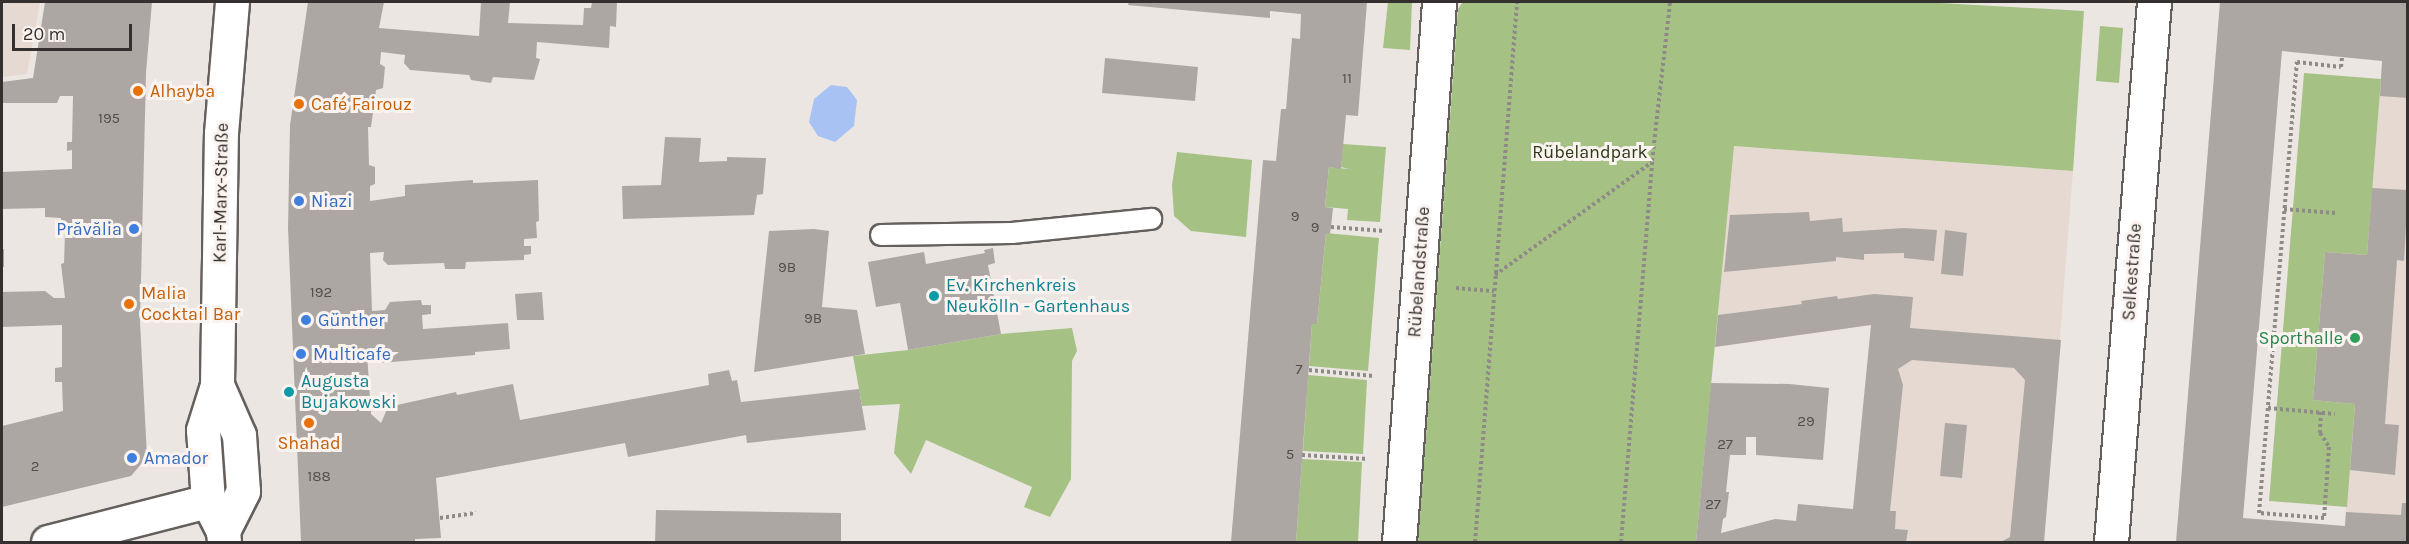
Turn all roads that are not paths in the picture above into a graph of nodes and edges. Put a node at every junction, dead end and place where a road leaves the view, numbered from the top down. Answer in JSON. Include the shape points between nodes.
{"nodes":[{"id":1,"x":232,"y":2,"type":"edge"},
{"id":2,"x":1439,"y":2,"type":"edge"},
{"id":3,"x":2154,"y":2,"type":"edge"},
{"id":4,"x":1151,"y":219,"type":"dead end"},
{"id":5,"x":881,"y":235,"type":"dead end"},
{"id":6,"x":218,"y":385,"type":"junction"},
{"id":7,"x":208,"y":501,"type":"junction"},
{"id":8,"x":224,"y":537,"type":"edge"},
{"id":9,"x":48,"y":543,"type":"edge"},
{"id":10,"x":1399,"y":543,"type":"edge"},
{"id":11,"x":2111,"y":543,"type":"edge"}],
"edges":[{"from":1,"to":6,"type":"street","name":"Karl-Marx-Straße","via":[[221,133]]},
{"from":2,"to":10,"type":"street","name":"Rübelandstraße"},
{"from":3,"to":11,"type":"street","name":"Selkestraße"},
{"from":4,"to":5,"type":"lane","via":[[1012,233]]},
{"from":6,"to":7,"type":"street","name":"Karl-Marx-Straße","via":[[203,430]]},
{"from":6,"to":8,"type":"street","name":"Karl-Marx-Straße","via":[[239,435],[243,491]]},
{"from":7,"to":8,"type":"street","name":"Karl-Marx-Straße"},
{"from":7,"to":9,"type":"street"}]}
